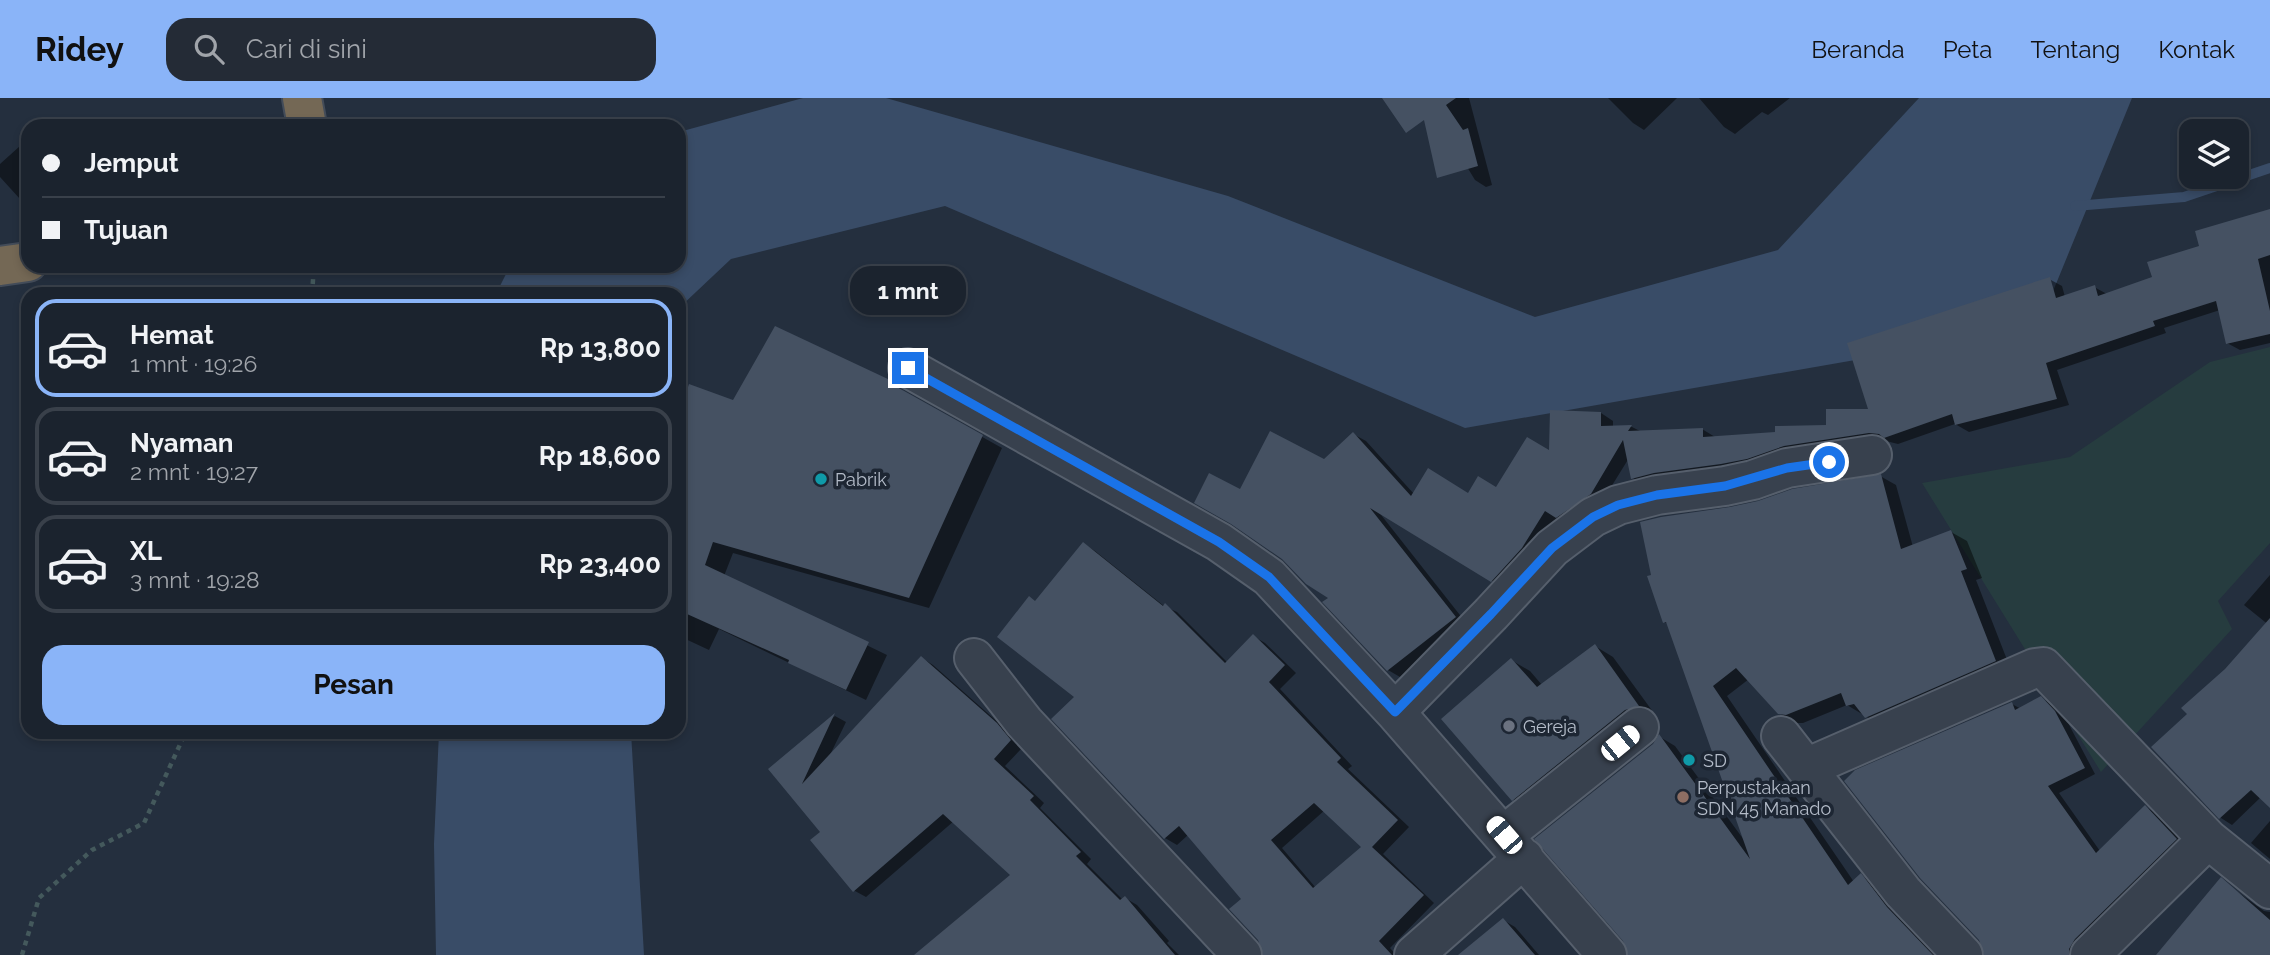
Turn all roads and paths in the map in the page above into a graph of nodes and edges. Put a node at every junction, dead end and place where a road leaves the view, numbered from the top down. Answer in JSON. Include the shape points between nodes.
{"nodes":[{"id":1,"x":302,"y":98,"type":"edge"},
{"id":2,"x":306,"y":119,"type":"edge"},
{"id":3,"x":21,"y":263,"type":"edge"},
{"id":4,"x":0,"y":266,"type":"edge"},
{"id":5,"x":908,"y":368,"type":"dead end"},
{"id":6,"x":1872,"y":455,"type":"dead end"},
{"id":7,"x":974,"y":658,"type":"dead end"},
{"id":8,"x":1395,"y":712,"type":"junction"},
{"id":9,"x":1639,"y":727,"type":"dead end"},
{"id":10,"x":1781,"y":736,"type":"dead end"},
{"id":11,"x":183,"y":739,"type":"edge"},
{"id":12,"x":1806,"y":768,"type":"junction"},
{"id":13,"x":2208,"y":839,"type":"junction"},
{"id":14,"x":1514,"y":846,"type":"junction"},
{"id":15,"x":2270,"y":888,"type":"edge"},
{"id":16,"x":22,"y":955,"type":"edge"},
{"id":17,"x":1242,"y":955,"type":"edge"},
{"id":18,"x":1414,"y":955,"type":"edge"},
{"id":19,"x":1606,"y":955,"type":"edge"},
{"id":20,"x":1963,"y":955,"type":"edge"},
{"id":21,"x":2090,"y":955,"type":"edge"}],
"edges":[{"from":1,"to":2,"type":"highway"},
{"from":3,"to":4,"type":"highway"},
{"from":5,"to":8,"type":"street","via":[[1219,542],[1269,577]]},
{"from":6,"to":8,"type":"street","via":[[1787,468],[1725,486],[1657,495],[1593,517],[1552,548]]},
{"from":7,"to":17,"type":"street","via":[[1024,722]]},
{"from":8,"to":14,"type":"street"},
{"from":9,"to":14,"type":"street"},
{"from":10,"to":12,"type":"street"},
{"from":11,"to":16,"type":"path","via":[[144,823],[92,850],[39,898]]},
{"from":12,"to":13,"type":"street","via":[[2039,667]]},
{"from":12,"to":20,"type":"street","via":[[1903,892]]},
{"from":13,"to":15,"type":"street"},
{"from":13,"to":21,"type":"street"},
{"from":14,"to":18,"type":"street"},
{"from":14,"to":19,"type":"street"}]}
